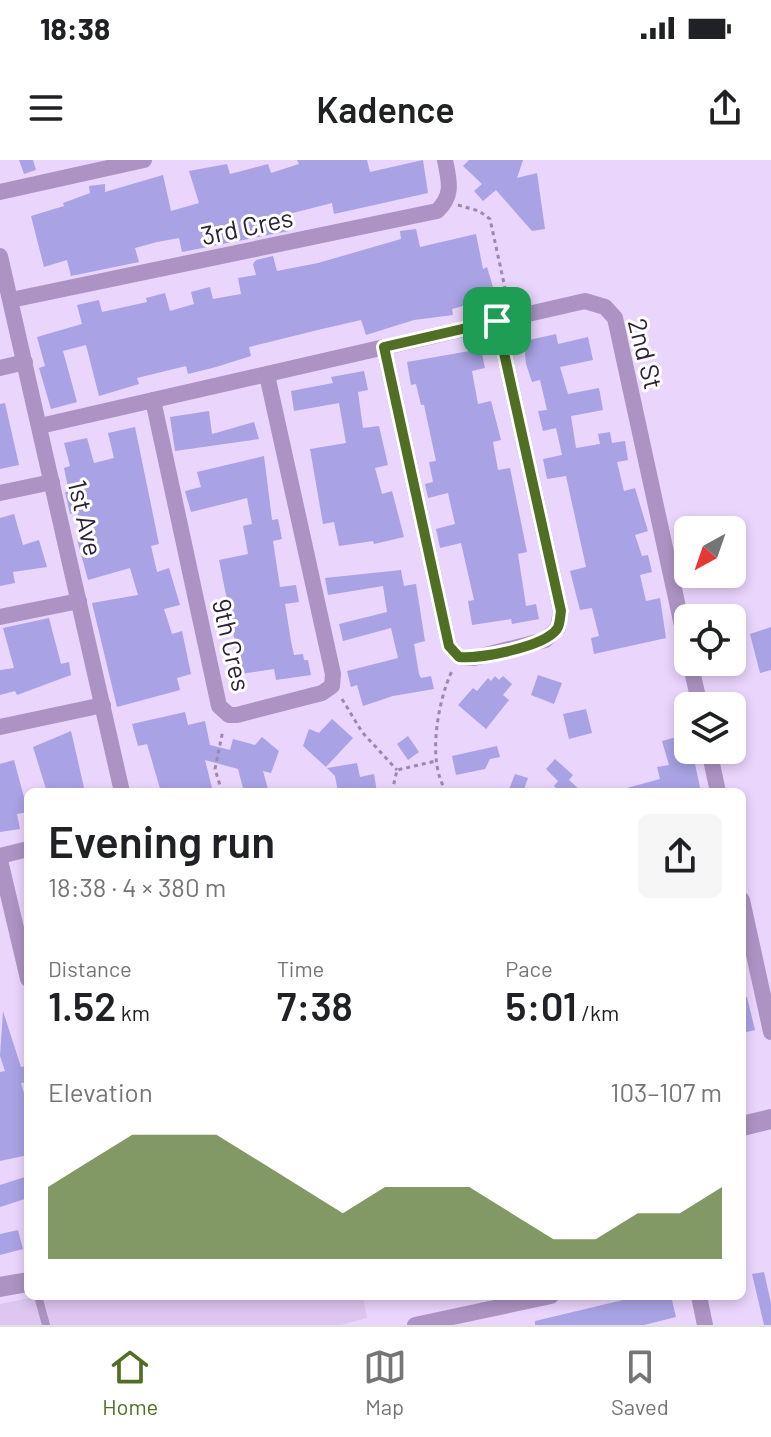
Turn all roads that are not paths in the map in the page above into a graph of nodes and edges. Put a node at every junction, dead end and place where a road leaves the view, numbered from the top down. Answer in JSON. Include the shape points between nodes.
{"nodes":[{"id":1,"x":144,"y":160,"type":"edge"},
{"id":2,"x":445,"y":160,"type":"edge"},
{"id":3,"x":0,"y":192,"type":"edge"},
{"id":4,"x":0,"y":256,"type":"edge"},
{"id":5,"x":11,"y":300,"type":"junction"},
{"id":6,"x":497,"y":321,"type":"junction"},
{"id":7,"x":384,"y":347,"type":"junction"},
{"id":8,"x":25,"y":362,"type":"junction"},
{"id":9,"x":0,"y":368,"type":"edge"},
{"id":10,"x":267,"y":375,"type":"junction"},
{"id":11,"x":153,"y":400,"type":"junction"},
{"id":12,"x":40,"y":426,"type":"junction"},
{"id":13,"x":52,"y":482,"type":"junction"},
{"id":14,"x":0,"y":493,"type":"edge"},
{"id":15,"x":79,"y":601,"type":"junction"},
{"id":16,"x":677,"y":604,"type":"edge"},
{"id":17,"x":0,"y":617,"type":"edge"},
{"id":18,"x":103,"y":705,"type":"junction"},
{"id":19,"x":0,"y":727,"type":"edge"},
{"id":20,"x":712,"y":764,"type":"edge"},
{"id":21,"x":121,"y":788,"type":"edge"},
{"id":22,"x":717,"y":788,"type":"edge"},
{"id":23,"x":24,"y":850,"type":"edge"},
{"id":24,"x":0,"y":858,"type":"edge"},
{"id":25,"x":746,"y":918,"type":"edge"},
{"id":26,"x":24,"y":962,"type":"edge"},
{"id":27,"x":771,"y":1032,"type":"edge"},
{"id":28,"x":771,"y":1119,"type":"edge"},
{"id":29,"x":746,"y":1125,"type":"edge"},
{"id":30,"x":24,"y":1283,"type":"edge"},
{"id":31,"x":0,"y":1287,"type":"edge"},
{"id":32,"x":39,"y":1300,"type":"edge"},
{"id":33,"x":532,"y":1300,"type":"edge"},
{"id":34,"x":700,"y":1300,"type":"edge"},
{"id":35,"x":46,"y":1325,"type":"edge"},
{"id":36,"x":415,"y":1325,"type":"edge"},
{"id":37,"x":705,"y":1325,"type":"edge"}],
"edges":[{"from":1,"to":3,"type":"street"},
{"from":2,"to":5,"type":"street","name":"3rd Cres","via":[[451,189],[437,211]]},
{"from":4,"to":5,"type":"street","name":"1st Ave"},
{"from":5,"to":8,"type":"street","name":"1st Ave"},
{"from":6,"to":7,"type":"street","name":"2nd St"},
{"from":6,"to":7,"type":"street","via":[[561,611],[558,628],[545,640],[474,658],[459,657],[449,646]]},
{"from":6,"to":16,"type":"street","name":"2nd St","via":[[585,301],[605,307],[615,318]]},
{"from":7,"to":10,"type":"street","name":"2nd St"},
{"from":8,"to":9,"type":"street"},
{"from":8,"to":12,"type":"street","name":"1st Ave"},
{"from":10,"to":11,"type":"street","name":"2nd St"},
{"from":10,"to":11,"type":"street","name":"9th Cres","via":[[332,686],[322,693],[229,715],[219,706]]},
{"from":11,"to":12,"type":"street","name":"2nd St"},
{"from":12,"to":13,"type":"street","name":"1st Ave"},
{"from":13,"to":14,"type":"street"},
{"from":13,"to":15,"type":"street","name":"1st Ave"},
{"from":15,"to":17,"type":"street"},
{"from":15,"to":18,"type":"street","name":"1st Ave"},
{"from":18,"to":19,"type":"street"},
{"from":18,"to":21,"type":"street","name":"1st Ave"},
{"from":20,"to":22,"type":"street"},
{"from":23,"to":24,"type":"street"},
{"from":24,"to":26,"type":"street"},
{"from":25,"to":27,"type":"street"},
{"from":28,"to":29,"type":"street"},
{"from":30,"to":31,"type":"street"},
{"from":32,"to":35,"type":"lane"},
{"from":33,"to":36,"type":"street"},
{"from":34,"to":37,"type":"street"}]}
